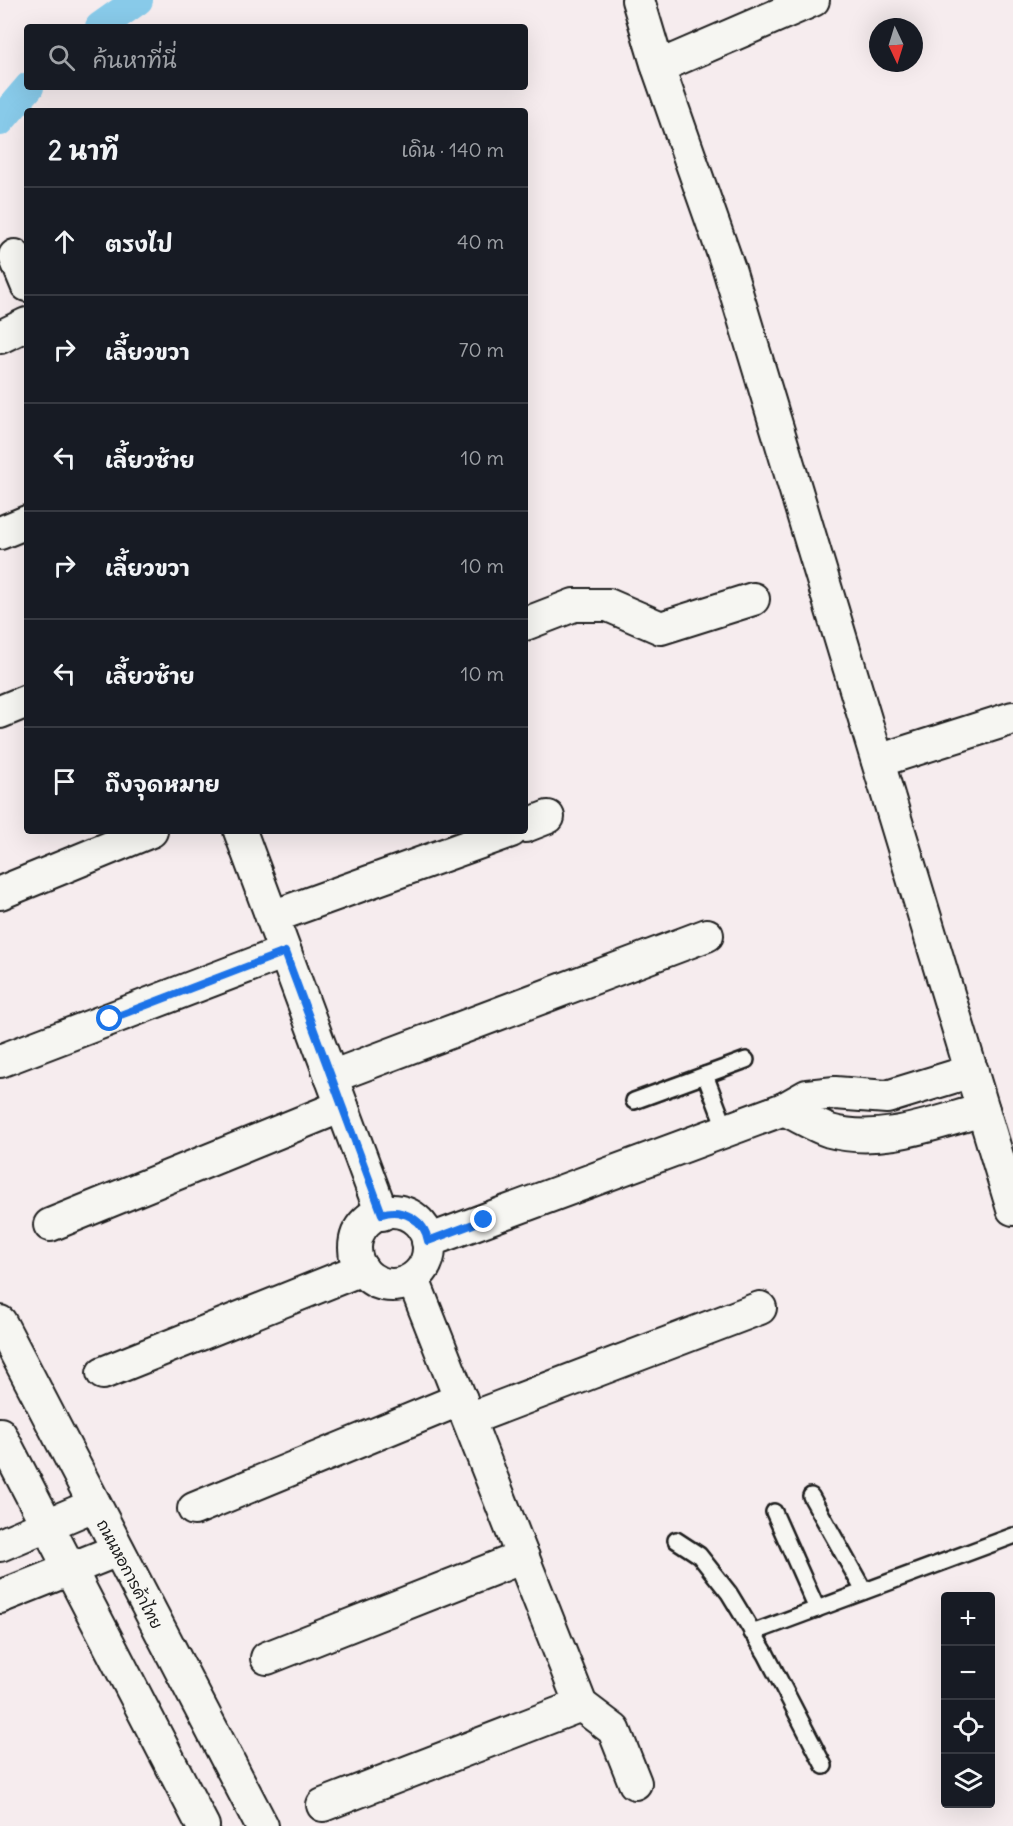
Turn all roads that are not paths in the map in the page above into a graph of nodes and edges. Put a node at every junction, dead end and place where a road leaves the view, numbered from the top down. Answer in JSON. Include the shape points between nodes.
{"nodes":[{"id":1,"x":638,"y":0,"type":"edge"},
{"id":2,"x":813,"y":0,"type":"edge"},
{"id":3,"x":658,"y":67,"type":"junction"},
{"id":4,"x":15,"y":256,"type":"dead end"},
{"id":5,"x":24,"y":278,"type":"edge"},
{"id":6,"x":24,"y":325,"type":"edge"},
{"id":7,"x":0,"y":337,"type":"edge"},
{"id":8,"x":24,"y":523,"type":"edge"},
{"id":9,"x":0,"y":533,"type":"edge"},
{"id":10,"x":753,"y":599,"type":"dead end"},
{"id":11,"x":528,"y":623,"type":"edge"},
{"id":12,"x":24,"y":702,"type":"edge"},
{"id":13,"x":0,"y":712,"type":"edge"},
{"id":14,"x":1013,"y":718,"type":"edge"},
{"id":15,"x":878,"y":761,"type":"junction"},
{"id":16,"x":144,"y":834,"type":"edge"},
{"id":17,"x":241,"y":834,"type":"edge"},
{"id":18,"x":503,"y":834,"type":"edge"},
{"id":19,"x":0,"y":893,"type":"edge"},
{"id":20,"x":272,"y":917,"type":"junction"},
{"id":21,"x":706,"y":935,"type":"dead end"},
{"id":22,"x":285,"y":952,"type":"junction"},
{"id":23,"x":746,"y":1060,"type":"dead end"},
{"id":24,"x":0,"y":1061,"type":"edge"},
{"id":25,"x":972,"y":1071,"type":"junction"},
{"id":26,"x":705,"y":1075,"type":"junction"},
{"id":27,"x":331,"y":1077,"type":"junction"},
{"id":28,"x":634,"y":1101,"type":"dead end"},
{"id":29,"x":342,"y":1106,"type":"junction"},
{"id":30,"x":784,"y":1109,"type":"junction"},
{"id":31,"x":983,"y":1110,"type":"junction"},
{"id":32,"x":726,"y":1130,"type":"junction"},
{"id":33,"x":1013,"y":1209,"type":"edge"},
{"id":34,"x":382,"y":1214,"type":"junction"},
{"id":35,"x":50,"y":1225,"type":"dead end"},
{"id":36,"x":428,"y":1241,"type":"junction"},
{"id":37,"x":362,"y":1269,"type":"junction"},
{"id":38,"x":413,"y":1279,"type":"junction"},
{"id":39,"x":760,"y":1308,"type":"dead end"},
{"id":40,"x":0,"y":1322,"type":"edge"},
{"id":41,"x":103,"y":1373,"type":"dead end"},
{"id":42,"x":465,"y":1409,"type":"junction"},
{"id":43,"x":0,"y":1434,"type":"edge"},
{"id":44,"x":811,"y":1496,"type":"dead end"},
{"id":45,"x":94,"y":1505,"type":"junction"},
{"id":46,"x":194,"y":1509,"type":"dead end"},
{"id":47,"x":774,"y":1512,"type":"dead end"},
{"id":48,"x":48,"y":1526,"type":"junction"},
{"id":49,"x":1013,"y":1536,"type":"edge"},
{"id":50,"x":676,"y":1540,"type":"dead end"},
{"id":51,"x":0,"y":1545,"type":"edge"},
{"id":52,"x":118,"y":1550,"type":"junction"},
{"id":53,"x":523,"y":1557,"type":"junction"},
{"id":54,"x":69,"y":1570,"type":"junction"},
{"id":55,"x":864,"y":1591,"type":"junction"},
{"id":56,"x":0,"y":1597,"type":"edge"},
{"id":57,"x":817,"y":1609,"type":"junction"},
{"id":58,"x":752,"y":1633,"type":"junction"},
{"id":59,"x":267,"y":1658,"type":"dead end"},
{"id":60,"x":581,"y":1705,"type":"junction"},
{"id":61,"x":824,"y":1766,"type":"dead end"},
{"id":62,"x":635,"y":1783,"type":"dead end"},
{"id":63,"x":323,"y":1805,"type":"dead end"},
{"id":64,"x":202,"y":1826,"type":"edge"},
{"id":65,"x":261,"y":1826,"type":"edge"}],
"edges":[{"from":1,"to":3,"type":"street"},
{"from":2,"to":3,"type":"street"},
{"from":3,"to":15,"type":"street","via":[[729,269]]},
{"from":4,"to":5,"type":"street"},
{"from":6,"to":7,"type":"street"},
{"from":8,"to":9,"type":"street"},
{"from":10,"to":11,"type":"street","via":[[661,628],[608,605],[574,605]]},
{"from":12,"to":13,"type":"street"},
{"from":14,"to":15,"type":"street"},
{"from":15,"to":25,"type":"street"},
{"from":16,"to":19,"type":"street"},
{"from":17,"to":20,"type":"street"},
{"from":18,"to":20,"type":"street"},
{"from":20,"to":22,"type":"street"},
{"from":21,"to":27,"type":"street"},
{"from":22,"to":24,"type":"street"},
{"from":22,"to":27,"type":"street"},
{"from":23,"to":26,"type":"lane"},
{"from":25,"to":30,"type":"street","via":[[887,1097],[835,1093],[807,1096]]},
{"from":25,"to":31,"type":"street"},
{"from":26,"to":28,"type":"lane"},
{"from":26,"to":32,"type":"lane"},
{"from":27,"to":29,"type":"street"},
{"from":29,"to":34,"type":"street"},
{"from":29,"to":35,"type":"street"},
{"from":30,"to":31,"type":"street","via":[[830,1131],[869,1137]]},
{"from":30,"to":32,"type":"street"},
{"from":31,"to":33,"type":"street"},
{"from":32,"to":36,"type":"street"},
{"from":34,"to":36,"type":"street","via":[[399,1212],[411,1216]]},
{"from":34,"to":37,"type":"street","via":[[365,1224],[358,1235],[356,1253]]},
{"from":36,"to":38,"type":"street","via":[[428,1259]]},
{"from":37,"to":38,"type":"street","via":[[380,1283],[403,1284]]},
{"from":37,"to":41,"type":"street"},
{"from":38,"to":42,"type":"street"},
{"from":39,"to":42,"type":"street"},
{"from":40,"to":45,"type":"street","name":"ถนนหอการค้าไทย"},
{"from":42,"to":46,"type":"street"},
{"from":42,"to":53,"type":"street"},
{"from":43,"to":48,"type":"street"},
{"from":44,"to":55,"type":"lane"},
{"from":45,"to":48,"type":"street"},
{"from":45,"to":52,"type":"street","name":"ถนนหอการค้าไทย"},
{"from":47,"to":57,"type":"lane"},
{"from":48,"to":51,"type":"street"},
{"from":48,"to":54,"type":"street"},
{"from":49,"to":55,"type":"lane"},
{"from":50,"to":58,"type":"lane","via":[[699,1555],[729,1593]]},
{"from":52,"to":54,"type":"street"},
{"from":52,"to":65,"type":"street","name":"ถนนหอการค้าไทย"},
{"from":53,"to":59,"type":"street"},
{"from":53,"to":60,"type":"street"},
{"from":54,"to":56,"type":"street"},
{"from":54,"to":64,"type":"street"},
{"from":55,"to":57,"type":"lane"},
{"from":57,"to":58,"type":"lane"},
{"from":58,"to":61,"type":"lane"},
{"from":60,"to":62,"type":"street","via":[[614,1730]]},
{"from":60,"to":63,"type":"street"}]}
